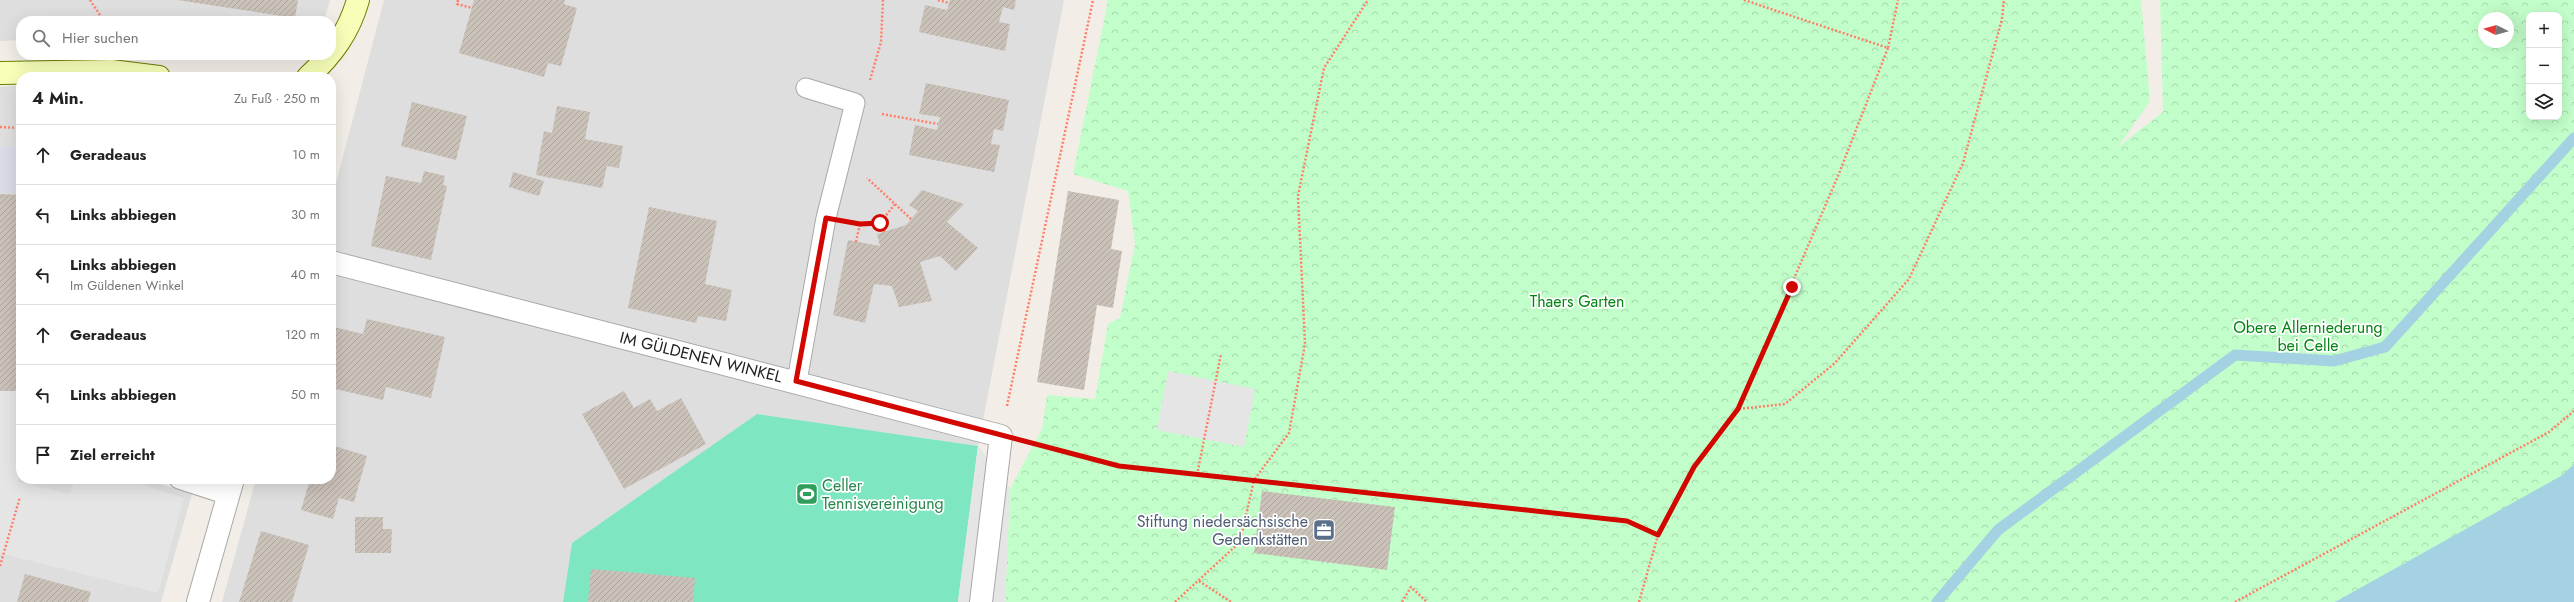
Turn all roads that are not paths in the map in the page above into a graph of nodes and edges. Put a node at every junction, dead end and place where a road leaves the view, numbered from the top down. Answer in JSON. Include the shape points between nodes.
{"nodes":[{"id":1,"x":358,"y":0,"type":"edge"},
{"id":2,"x":336,"y":46,"type":"edge"},
{"id":3,"x":327,"y":60,"type":"edge"},
{"id":4,"x":55,"y":72,"type":"edge"},
{"id":5,"x":118,"y":72,"type":"edge"},
{"id":6,"x":314,"y":72,"type":"edge"},
{"id":7,"x":0,"y":73,"type":"edge"},
{"id":8,"x":16,"y":73,"type":"edge"},
{"id":9,"x":806,"y":88,"type":"dead end"},
{"id":10,"x":336,"y":263,"type":"edge"},
{"id":11,"x":796,"y":381,"type":"junction"},
{"id":12,"x":212,"y":484,"type":"edge"},
{"id":13,"x":231,"y":487,"type":"edge"},
{"id":14,"x":198,"y":602,"type":"edge"},
{"id":15,"x":980,"y":602,"type":"edge"}],
"edges":[{"from":1,"to":2,"type":"main road","via":[[354,13]]},
{"from":3,"to":6,"type":"main road"},
{"from":4,"to":5,"type":"main road"},
{"from":7,"to":8,"type":"main road"},
{"from":9,"to":11,"type":"lane","via":[[855,103],[826,218]]},
{"from":10,"to":11,"type":"street","name":"IM GÜLDENEN WINKEL"},
{"from":11,"to":15,"type":"street","name":"IM GÜLDENEN WINKEL","via":[[1001,436]]},
{"from":12,"to":13,"type":"lane"},
{"from":13,"to":14,"type":"street"}]}
